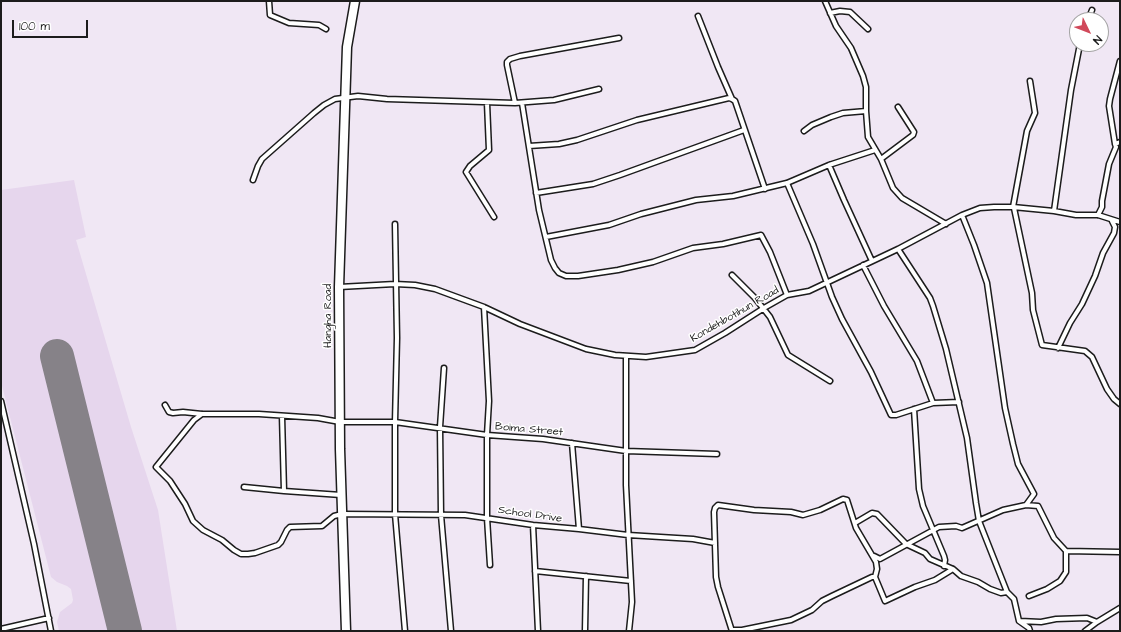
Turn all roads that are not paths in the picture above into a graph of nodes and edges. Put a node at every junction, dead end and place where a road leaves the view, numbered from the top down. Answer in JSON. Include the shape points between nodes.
{"nodes":[{"id":1,"x":269,"y":1,"type":"edge"},
{"id":2,"x":356,"y":1,"type":"edge"},
{"id":3,"x":825,"y":1,"type":"edge"},
{"id":4,"x":830,"y":13,"type":"junction"},
{"id":5,"x":698,"y":16,"type":"dead end"},
{"id":6,"x":326,"y":29,"type":"dead end"},
{"id":7,"x":868,"y":29,"type":"dead end"},
{"id":8,"x":619,"y":38,"type":"dead end"},
{"id":9,"x":1078,"y":52,"type":"edge"},
{"id":10,"x":1120,"y":61,"type":"edge"},
{"id":11,"x":1030,"y":81,"type":"dead end"},
{"id":12,"x":599,"y":89,"type":"dead end"},
{"id":13,"x":346,"y":98,"type":"junction"},
{"id":14,"x":732,"y":99,"type":"junction"},
{"id":15,"x":487,"y":102,"type":"junction"},
{"id":16,"x":514,"y":103,"type":"junction"},
{"id":17,"x":522,"y":103,"type":"junction"},
{"id":18,"x":898,"y":107,"type":"dead end"},
{"id":19,"x":866,"y":111,"type":"junction"},
{"id":20,"x":744,"y":130,"type":"junction"},
{"id":21,"x":804,"y":131,"type":"dead end"},
{"id":22,"x":1118,"y":143,"type":"edge"},
{"id":23,"x":529,"y":146,"type":"junction"},
{"id":24,"x":875,"y":150,"type":"junction"},
{"id":25,"x":881,"y":159,"type":"junction"},
{"id":26,"x":829,"y":165,"type":"junction"},
{"id":27,"x":253,"y":180,"type":"dead end"},
{"id":28,"x":787,"y":183,"type":"junction"},
{"id":29,"x":764,"y":189,"type":"junction"},
{"id":30,"x":536,"y":194,"type":"junction"},
{"id":31,"x":1014,"y":208,"type":"junction"},
{"id":32,"x":1054,"y":211,"type":"junction"},
{"id":33,"x":962,"y":215,"type":"junction"},
{"id":34,"x":1098,"y":215,"type":"junction"},
{"id":35,"x":494,"y":217,"type":"dead end"},
{"id":36,"x":1112,"y":220,"type":"junction"},
{"id":37,"x":1120,"y":222,"type":"edge"},
{"id":38,"x":395,"y":224,"type":"dead end"},
{"id":39,"x":946,"y":224,"type":"junction"},
{"id":40,"x":546,"y":237,"type":"junction"},
{"id":41,"x":898,"y":249,"type":"junction"},
{"id":42,"x":872,"y":260,"type":"junction"},
{"id":43,"x":863,"y":265,"type":"junction"},
{"id":44,"x":732,"y":275,"type":"dead end"},
{"id":45,"x":826,"y":282,"type":"junction"},
{"id":46,"x":395,"y":284,"type":"junction"},
{"id":47,"x":339,"y":287,"type":"junction"},
{"id":48,"x":787,"y":295,"type":"junction"},
{"id":49,"x":484,"y":307,"type":"junction"},
{"id":50,"x":764,"y":308,"type":"junction"},
{"id":51,"x":1058,"y":348,"type":"junction"},
{"id":52,"x":626,"y":356,"type":"junction"},
{"id":53,"x":444,"y":368,"type":"dead end"},
{"id":54,"x":830,"y":381,"type":"dead end"},
{"id":55,"x":1,"y":401,"type":"edge"},
{"id":56,"x":960,"y":402,"type":"junction"},
{"id":57,"x":933,"y":403,"type":"junction"},
{"id":58,"x":1120,"y":404,"type":"edge"},
{"id":59,"x":165,"y":405,"type":"dead end"},
{"id":60,"x":914,"y":409,"type":"junction"},
{"id":61,"x":202,"y":414,"type":"junction"},
{"id":62,"x":282,"y":416,"type":"junction"},
{"id":63,"x":340,"y":422,"type":"junction"},
{"id":64,"x":394,"y":422,"type":"junction"},
{"id":65,"x":440,"y":427,"type":"junction"},
{"id":66,"x":487,"y":435,"type":"junction"},
{"id":67,"x":572,"y":444,"type":"junction"},
{"id":68,"x":626,"y":452,"type":"junction"},
{"id":69,"x":717,"y":454,"type":"dead end"},
{"id":70,"x":244,"y":487,"type":"dead end"},
{"id":71,"x":284,"y":491,"type":"junction"},
{"id":72,"x":342,"y":495,"type":"junction"},
{"id":73,"x":1026,"y":505,"type":"junction"},
{"id":74,"x":395,"y":514,"type":"junction"},
{"id":75,"x":442,"y":515,"type":"junction"},
{"id":76,"x":343,"y":516,"type":"junction"},
{"id":77,"x":487,"y":518,"type":"junction"},
{"id":78,"x":979,"y":521,"type":"junction"},
{"id":79,"x":855,"y":523,"type":"junction"},
{"id":80,"x":533,"y":525,"type":"junction"},
{"id":81,"x":579,"y":529,"type":"junction"},
{"id":82,"x":934,"y":530,"type":"junction"},
{"id":83,"x":628,"y":535,"type":"junction"},
{"id":84,"x":715,"y":543,"type":"junction"},
{"id":85,"x":906,"y":544,"type":"junction"},
{"id":86,"x":1066,"y":551,"type":"junction"},
{"id":87,"x":1120,"y":552,"type":"edge"},
{"id":88,"x":874,"y":556,"type":"junction"},
{"id":89,"x":490,"y":565,"type":"dead end"},
{"id":90,"x":944,"y":566,"type":"junction"},
{"id":91,"x":953,"y":569,"type":"junction"},
{"id":92,"x":536,"y":571,"type":"junction"},
{"id":93,"x":586,"y":576,"type":"junction"},
{"id":94,"x":875,"y":577,"type":"junction"},
{"id":95,"x":631,"y":581,"type":"junction"},
{"id":96,"x":1006,"y":592,"type":"junction"},
{"id":97,"x":1029,"y":596,"type":"dead end"},
{"id":98,"x":1120,"y":608,"type":"edge"},
{"id":99,"x":48,"y":618,"type":"junction"},
{"id":100,"x":1019,"y":621,"type":"junction"},
{"id":101,"x":1096,"y":622,"type":"junction"},
{"id":102,"x":1,"y":629,"type":"edge"},
{"id":103,"x":51,"y":631,"type":"edge"},
{"id":104,"x":346,"y":631,"type":"edge"},
{"id":105,"x":405,"y":631,"type":"edge"},
{"id":106,"x":451,"y":631,"type":"edge"},
{"id":107,"x":538,"y":631,"type":"edge"},
{"id":108,"x":585,"y":631,"type":"edge"},
{"id":109,"x":629,"y":631,"type":"edge"},
{"id":110,"x":732,"y":631,"type":"edge"},
{"id":111,"x":1030,"y":631,"type":"edge"},
{"id":112,"x":1085,"y":631,"type":"edge"}],
"edges":[{"from":1,"to":6,"type":"street","via":[[270,15],[289,23],[319,25]]},
{"from":2,"to":13,"type":"highway","name":"Hangha Road","via":[[347,47]]},
{"from":3,"to":4,"type":"street"},
{"from":4,"to":7,"type":"street","via":[[850,12]]},
{"from":4,"to":19,"type":"street","via":[[852,48],[864,76]]},
{"from":5,"to":14,"type":"street"},
{"from":8,"to":16,"type":"street","via":[[510,60],[507,65]]},
{"from":9,"to":32,"type":"street"},
{"from":10,"to":22,"type":"street","via":[[1109,106]]},
{"from":11,"to":31,"type":"street","via":[[1035,113],[1027,132]]},
{"from":12,"to":17,"type":"street","via":[[554,100]]},
{"from":13,"to":15,"type":"street","via":[[358,96]]},
{"from":13,"to":27,"type":"street","via":[[335,99],[314,113],[262,159]]},
{"from":13,"to":47,"type":"highway","name":"Hangha Road"},
{"from":14,"to":20,"type":"street"},
{"from":14,"to":23,"type":"street","via":[[637,120],[577,140]]},
{"from":15,"to":16,"type":"street"},
{"from":15,"to":35,"type":"street","via":[[489,150],[466,172]]},
{"from":16,"to":17,"type":"street"},
{"from":17,"to":23,"type":"street"},
{"from":18,"to":25,"type":"street","via":[[914,132]]},
{"from":19,"to":21,"type":"street","via":[[830,117]]},
{"from":19,"to":24,"type":"street","via":[[868,137]]},
{"from":20,"to":29,"type":"street"},
{"from":20,"to":30,"type":"street","via":[[620,176],[593,184]]},
{"from":22,"to":34,"type":"street","via":[[1109,164],[1102,207]]},
{"from":23,"to":30,"type":"street"},
{"from":24,"to":25,"type":"street"},
{"from":24,"to":26,"type":"street"},
{"from":25,"to":39,"type":"street","via":[[897,193]]},
{"from":26,"to":28,"type":"street"},
{"from":26,"to":42,"type":"street"},
{"from":28,"to":29,"type":"street"},
{"from":28,"to":45,"type":"street"},
{"from":29,"to":40,"type":"street","via":[[696,200],[609,225]]},
{"from":30,"to":40,"type":"street"},
{"from":31,"to":32,"type":"street","name":"Kondehbotihun Road"},
{"from":31,"to":33,"type":"street","name":"Kondehbotihun Road","via":[[987,207]]},
{"from":31,"to":51,"type":"street","via":[[1041,342],[1042,345]]},
{"from":32,"to":34,"type":"street","name":"Kondehbotihun Road"},
{"from":33,"to":39,"type":"street","name":"Kondehbotihun Road"},
{"from":33,"to":73,"type":"street","via":[[987,283],[1005,408],[1014,451],[1034,494]]},
{"from":34,"to":36,"type":"street","name":"Kondehbotihun Road"},
{"from":36,"to":37,"type":"street","name":"Kondehbotihun Road"},
{"from":36,"to":51,"type":"street","via":[[1114,233],[1082,304]]},
{"from":38,"to":46,"type":"street"},
{"from":39,"to":41,"type":"street","name":"Kondehbotihun Road"},
{"from":40,"to":48,"type":"street","via":[[555,268],[566,276],[618,270],[653,262],[694,248],[731,243],[761,235]]},
{"from":41,"to":42,"type":"street","name":"Kondehbotihun Road"},
{"from":41,"to":56,"type":"street","via":[[930,298]]},
{"from":42,"to":43,"type":"street","name":"Kondehbotihun Road"},
{"from":43,"to":45,"type":"street","name":"Kondehbotihun Road"},
{"from":43,"to":57,"type":"street","via":[[917,361]]},
{"from":44,"to":50,"type":"street"},
{"from":45,"to":48,"type":"street","name":"Kondehbotihun Road","via":[[809,291]]},
{"from":45,"to":60,"type":"street","via":[[891,415]]},
{"from":46,"to":47,"type":"street","name":"Kondehbotihun Road"},
{"from":46,"to":49,"type":"street","name":"Kondehbotihun Road","via":[[435,289]]},
{"from":46,"to":64,"type":"street"},
{"from":47,"to":63,"type":"highway","name":"Hangha Road"},
{"from":48,"to":50,"type":"street","name":"Kondehbotihun Road"},
{"from":49,"to":52,"type":"street","name":"Kondehbotihun Road","via":[[586,350]]},
{"from":49,"to":66,"type":"street","via":[[489,401]]},
{"from":50,"to":52,"type":"street","name":"Kondehbotihun Road","via":[[694,350],[646,357]]},
{"from":50,"to":54,"type":"street","via":[[788,355]]},
{"from":51,"to":58,"type":"street","via":[[1085,351],[1092,357],[1107,389]]},
{"from":52,"to":68,"type":"street"},
{"from":53,"to":65,"type":"street"},
{"from":55,"to":99,"type":"street"},
{"from":56,"to":57,"type":"street"},
{"from":56,"to":78,"type":"street"},
{"from":57,"to":60,"type":"street"},
{"from":59,"to":61,"type":"street","name":"Boima Street","via":[[173,413]]},
{"from":60,"to":82,"type":"street","via":[[919,489],[923,506]]},
{"from":61,"to":62,"type":"street","name":"Boima Street"},
{"from":61,"to":76,"type":"street","name":"School Drive","via":[[194,420],[156,467],[170,481],[193,521],[203,530],[241,554],[248,554],[278,545],[290,527],[322,526],[334,516]]},
{"from":62,"to":63,"type":"street","name":"Boima Street"},
{"from":62,"to":71,"type":"street"},
{"from":63,"to":64,"type":"street","name":"Boima Street"},
{"from":63,"to":72,"type":"highway","name":"Hangha Road"},
{"from":64,"to":65,"type":"street","name":"Boima Street"},
{"from":64,"to":74,"type":"street"},
{"from":65,"to":66,"type":"street","name":"Boima Street"},
{"from":65,"to":75,"type":"street"},
{"from":66,"to":67,"type":"street","name":"Boima Street"},
{"from":66,"to":77,"type":"street"},
{"from":67,"to":68,"type":"street","name":"Boima Street"},
{"from":67,"to":81,"type":"street"},
{"from":68,"to":69,"type":"street","name":"Boima Street"},
{"from":68,"to":83,"type":"street"},
{"from":70,"to":71,"type":"street"},
{"from":71,"to":72,"type":"street"},
{"from":72,"to":76,"type":"highway","name":"Hangha Road"},
{"from":73,"to":78,"type":"street","via":[[1003,510]]},
{"from":73,"to":86,"type":"street","via":[[1038,506],[1054,538]]},
{"from":74,"to":75,"type":"street","name":"School Drive"},
{"from":74,"to":76,"type":"street","name":"School Drive"},
{"from":74,"to":105,"type":"street"},
{"from":75,"to":77,"type":"street","name":"School Drive"},
{"from":75,"to":106,"type":"street"},
{"from":76,"to":104,"type":"highway","name":"Hangha Road"},
{"from":77,"to":80,"type":"street","name":"School Drive"},
{"from":77,"to":89,"type":"street"},
{"from":78,"to":82,"type":"street","via":[[962,528],[950,526]]},
{"from":78,"to":96,"type":"street"},
{"from":79,"to":84,"type":"street","via":[[846,500],[843,499],[803,515],[718,505],[714,512]]},
{"from":79,"to":85,"type":"street","via":[[872,513],[877,514]]},
{"from":79,"to":88,"type":"street"},
{"from":80,"to":81,"type":"street","name":"School Drive"},
{"from":80,"to":92,"type":"street"},
{"from":81,"to":83,"type":"street","name":"School Drive"},
{"from":82,"to":85,"type":"street"},
{"from":82,"to":90,"type":"street","via":[[945,560]]},
{"from":83,"to":84,"type":"street","name":"School Drive"},
{"from":83,"to":95,"type":"street"},
{"from":84,"to":110,"type":"street","via":[[718,587]]},
{"from":85,"to":88,"type":"street","via":[[880,559]]},
{"from":85,"to":90,"type":"street"},
{"from":86,"to":87,"type":"street"},
{"from":86,"to":97,"type":"street","via":[[1066,572],[1060,581]]},
{"from":88,"to":94,"type":"street","via":[[877,566]]},
{"from":90,"to":91,"type":"street"},
{"from":91,"to":94,"type":"street","via":[[935,580],[885,601]]},
{"from":91,"to":96,"type":"street","via":[[961,576],[990,589]]},
{"from":92,"to":93,"type":"street"},
{"from":92,"to":107,"type":"street"},
{"from":93,"to":95,"type":"street"},
{"from":93,"to":108,"type":"street"},
{"from":94,"to":110,"type":"street","via":[[832,596],[791,620]]},
{"from":95,"to":109,"type":"street"},
{"from":96,"to":100,"type":"street","via":[[1014,599]]},
{"from":98,"to":101,"type":"street"},
{"from":99,"to":102,"type":"street"},
{"from":99,"to":103,"type":"street"},
{"from":100,"to":101,"type":"street","via":[[1087,618]]},
{"from":100,"to":111,"type":"street"},
{"from":101,"to":112,"type":"street"}]}
